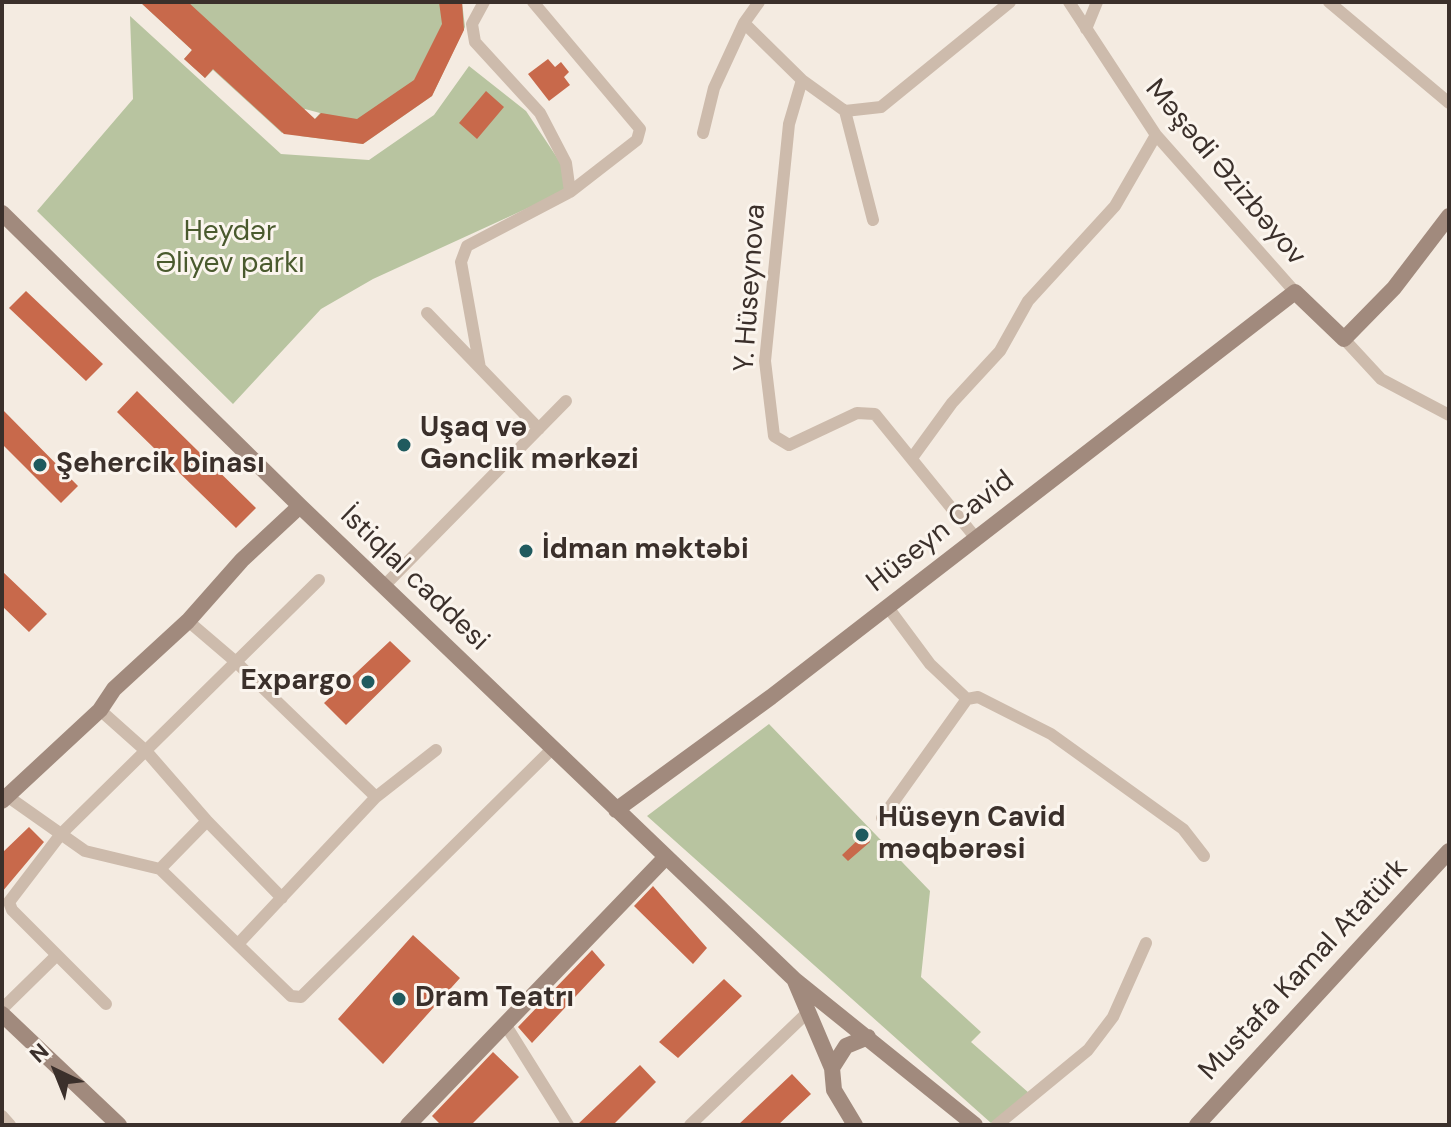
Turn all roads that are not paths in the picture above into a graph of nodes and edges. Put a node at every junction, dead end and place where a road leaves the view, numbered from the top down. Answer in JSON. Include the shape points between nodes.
{"nodes":[{"id":1,"x":484,"y":2,"type":"edge"},
{"id":2,"x":533,"y":2,"type":"edge"},
{"id":3,"x":759,"y":2,"type":"edge"},
{"id":4,"x":1010,"y":2,"type":"edge"},
{"id":5,"x":1069,"y":2,"type":"edge"},
{"id":6,"x":1097,"y":2,"type":"edge"},
{"id":7,"x":1329,"y":2,"type":"edge"},
{"id":8,"x":744,"y":23,"type":"junction"},
{"id":9,"x":1086,"y":29,"type":"junction"},
{"id":10,"x":802,"y":80,"type":"junction"},
{"id":11,"x":1449,"y":103,"type":"edge"},
{"id":12,"x":845,"y":111,"type":"junction"},
{"id":13,"x":703,"y":133,"type":"dead end"},
{"id":14,"x":1156,"y":135,"type":"junction"},
{"id":15,"x":570,"y":192,"type":"junction"},
{"id":16,"x":2,"y":213,"type":"edge"},
{"id":17,"x":1449,"y":216,"type":"edge"},
{"id":18,"x":873,"y":220,"type":"dead end"},
{"id":19,"x":1295,"y":292,"type":"junction"},
{"id":20,"x":427,"y":313,"type":"dead end"},
{"id":21,"x":1344,"y":339,"type":"junction"},
{"id":22,"x":480,"y":368,"type":"junction"},
{"id":23,"x":566,"y":401,"type":"dead end"},
{"id":24,"x":1449,"y":415,"type":"edge"},
{"id":25,"x":539,"y":429,"type":"junction"},
{"id":26,"x":912,"y":458,"type":"junction"},
{"id":27,"x":300,"y":506,"type":"junction"},
{"id":28,"x":975,"y":537,"type":"junction"},
{"id":29,"x":319,"y":580,"type":"dead end"},
{"id":30,"x":384,"y":586,"type":"junction"},
{"id":31,"x":887,"y":606,"type":"junction"},
{"id":32,"x":188,"y":621,"type":"junction"},
{"id":33,"x":236,"y":662,"type":"junction"},
{"id":34,"x":967,"y":699,"type":"junction"},
{"id":35,"x":100,"y":710,"type":"junction"},
{"id":36,"x":553,"y":748,"type":"junction"},
{"id":37,"x":436,"y":750,"type":"dead end"},
{"id":38,"x":146,"y":751,"type":"junction"},
{"id":39,"x":376,"y":797,"type":"junction"},
{"id":40,"x":4,"y":799,"type":"edge"},
{"id":41,"x":616,"y":810,"type":"junction"},
{"id":42,"x":882,"y":818,"type":"dead end"},
{"id":43,"x":207,"y":821,"type":"junction"},
{"id":44,"x":61,"y":834,"type":"junction"},
{"id":45,"x":1449,"y":851,"type":"edge"},
{"id":46,"x":1204,"y":856,"type":"dead end"},
{"id":47,"x":666,"y":857,"type":"junction"},
{"id":48,"x":160,"y":869,"type":"junction"},
{"id":49,"x":282,"y":898,"type":"junction"},
{"id":50,"x":1146,"y":943,"type":"dead end"},
{"id":51,"x":238,"y":944,"type":"junction"},
{"id":52,"x":57,"y":955,"type":"junction"},
{"id":53,"x":795,"y":980,"type":"junction"},
{"id":54,"x":106,"y":1004,"type":"dead end"},
{"id":55,"x":2,"y":1011,"type":"edge"},
{"id":56,"x":807,"y":1013,"type":"junction"},
{"id":57,"x":505,"y":1024,"type":"junction"},
{"id":58,"x":868,"y":1037,"type":"junction"},
{"id":59,"x":832,"y":1068,"type":"junction"},
{"id":60,"x":2,"y":1116,"type":"edge"},
{"id":61,"x":413,"y":1123,"type":"edge"},
{"id":62,"x":10,"y":1125,"type":"edge"},
{"id":63,"x":119,"y":1125,"type":"edge"},
{"id":64,"x":568,"y":1125,"type":"edge"},
{"id":65,"x":690,"y":1125,"type":"edge"},
{"id":66,"x":855,"y":1125,"type":"edge"},
{"id":67,"x":975,"y":1125,"type":"edge"},
{"id":68,"x":997,"y":1125,"type":"edge"},
{"id":69,"x":1197,"y":1125,"type":"edge"}],
"edges":[{"from":1,"to":15,"type":"street","via":[[472,24],[475,42],[540,113],[566,163]]},
{"from":2,"to":15,"type":"street","via":[[640,129],[637,140]]},
{"from":3,"to":8,"type":"street"},
{"from":4,"to":12,"type":"street","via":[[881,107]]},
{"from":5,"to":9,"type":"street","name":"Məşədi Əzizbəyov"},
{"from":6,"to":9,"type":"street"},
{"from":7,"to":11,"type":"street"},
{"from":8,"to":10,"type":"street"},
{"from":8,"to":13,"type":"street","via":[[714,88]]},
{"from":9,"to":14,"type":"street","name":"Məşədi Əzizbəyov"},
{"from":10,"to":12,"type":"street"},
{"from":10,"to":26,"type":"street","name":"Y. Hüseynova","via":[[789,124],[765,361],[774,436],[789,445],[866,411],[875,414]]},
{"from":12,"to":18,"type":"street"},
{"from":14,"to":19,"type":"street","name":"Məşədi Əzizbəyov"},
{"from":14,"to":26,"type":"street","via":[[1115,206],[1028,301],[1000,351],[952,403]]},
{"from":15,"to":22,"type":"street","via":[[467,246],[461,262]]},
{"from":16,"to":27,"type":"main road","name":"İstiqlal caddesi"},
{"from":17,"to":21,"type":"main road","via":[[1394,288]]},
{"from":19,"to":21,"type":"main road"},
{"from":19,"to":28,"type":"main road","name":"Hüseyn Cavid"},
{"from":20,"to":22,"type":"street"},
{"from":21,"to":24,"type":"street","via":[[1381,379]]},
{"from":22,"to":25,"type":"street"},
{"from":23,"to":25,"type":"street"},
{"from":25,"to":30,"type":"street"},
{"from":26,"to":28,"type":"street","name":"Y. Hüseynova"},
{"from":27,"to":30,"type":"main road","name":"İstiqlal caddesi"},
{"from":27,"to":32,"type":"main road"},
{"from":28,"to":31,"type":"main road","name":"Hüseyn Cavid"},
{"from":29,"to":33,"type":"street"},
{"from":30,"to":36,"type":"main road","name":"İstiqlal caddesi"},
{"from":31,"to":34,"type":"street","via":[[930,664]]},
{"from":31,"to":41,"type":"main road","name":"Hüseyn Cavid"},
{"from":32,"to":33,"type":"street"},
{"from":32,"to":35,"type":"main road","via":[[114,689]]},
{"from":33,"to":38,"type":"street"},
{"from":33,"to":39,"type":"street"},
{"from":34,"to":42,"type":"street"},
{"from":34,"to":46,"type":"street","via":[[978,697],[1051,734],[1183,829]]},
{"from":35,"to":38,"type":"street"},
{"from":35,"to":40,"type":"main road"},
{"from":36,"to":41,"type":"main road","name":"İstiqlal caddesi"},
{"from":36,"to":51,"type":"street","via":[[301,997],[291,996]]},
{"from":37,"to":39,"type":"street"},
{"from":38,"to":43,"type":"street"},
{"from":38,"to":44,"type":"street"},
{"from":39,"to":49,"type":"street"},
{"from":40,"to":44,"type":"street"},
{"from":41,"to":47,"type":"main road","name":"İstiqlal caddesi"},
{"from":43,"to":48,"type":"street"},
{"from":43,"to":49,"type":"street"},
{"from":44,"to":48,"type":"street","via":[[85,851]]},
{"from":44,"to":52,"type":"street","via":[[9,902]]},
{"from":45,"to":69,"type":"main road","name":"Mustafa Kamal Atatürk"},
{"from":47,"to":53,"type":"main road","name":"İstiqlal caddesi"},
{"from":47,"to":57,"type":"main road"},
{"from":48,"to":51,"type":"street"},
{"from":49,"to":51,"type":"street"},
{"from":50,"to":68,"type":"street","via":[[1113,1017],[1088,1050]]},
{"from":52,"to":54,"type":"street"},
{"from":52,"to":55,"type":"street"},
{"from":53,"to":56,"type":"main road"},
{"from":53,"to":58,"type":"main road","name":"İstiqlal caddesi"},
{"from":55,"to":63,"type":"main road"},
{"from":56,"to":59,"type":"main road"},
{"from":56,"to":65,"type":"street"},
{"from":57,"to":61,"type":"main road"},
{"from":57,"to":64,"type":"street"},
{"from":58,"to":59,"type":"main road","via":[[846,1046]]},
{"from":58,"to":67,"type":"main road","name":"İstiqlal caddesi"},
{"from":59,"to":66,"type":"main road","via":[[834,1090]]},
{"from":60,"to":62,"type":"street"}]}
